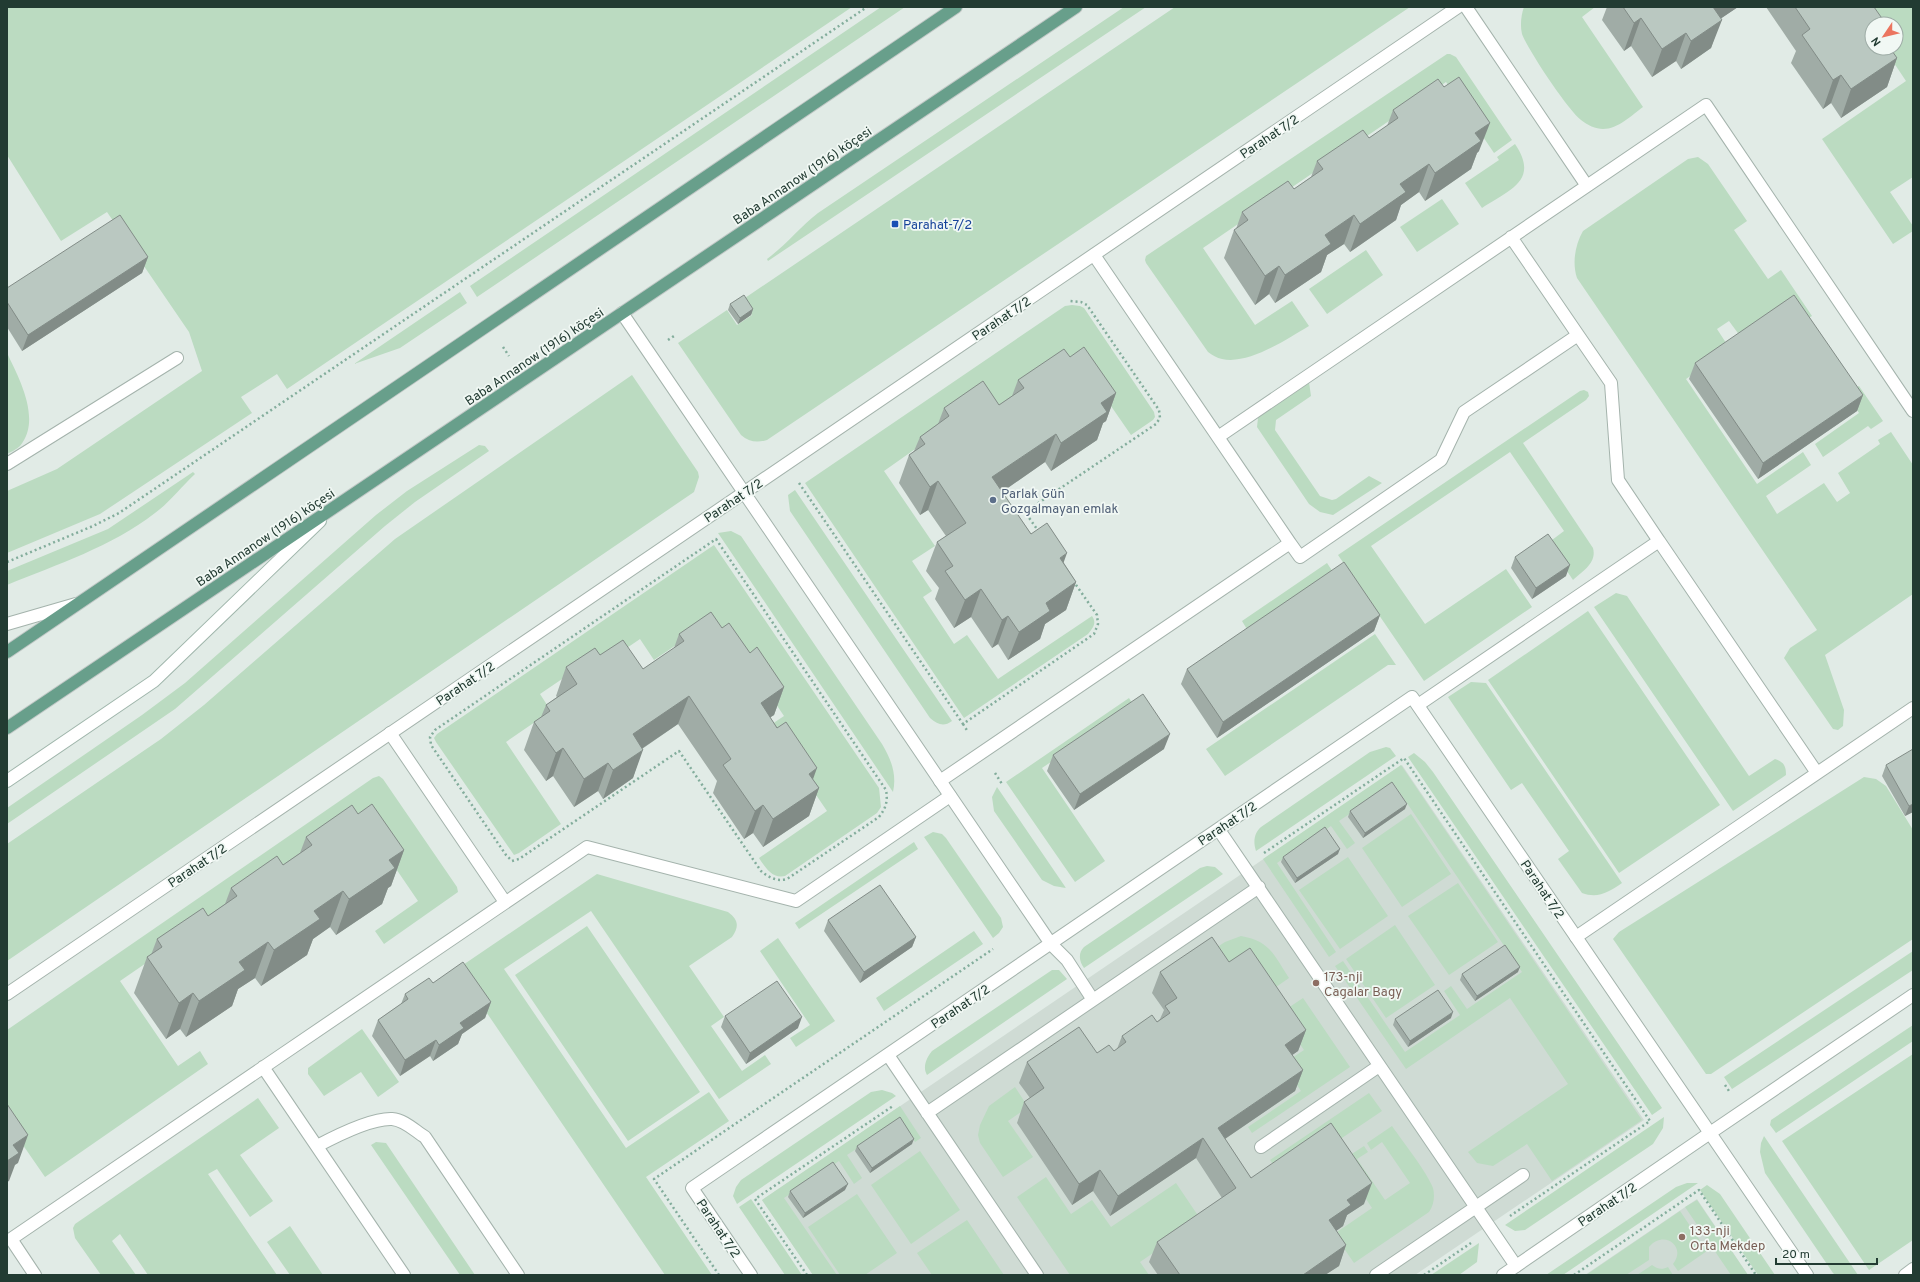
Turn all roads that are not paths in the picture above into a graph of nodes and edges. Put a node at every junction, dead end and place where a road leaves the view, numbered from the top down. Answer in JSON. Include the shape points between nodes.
{"nodes":[{"id":1,"x":956,"y":7,"type":"edge"},
{"id":2,"x":1076,"y":7,"type":"edge"},
{"id":3,"x":1458,"y":7,"type":"edge"},
{"id":4,"x":1466,"y":7,"type":"edge"},
{"id":5,"x":1587,"y":186,"type":"junction"},
{"id":6,"x":1511,"y":237,"type":"junction"},
{"id":7,"x":1094,"y":254,"type":"junction"},
{"id":8,"x":622,"y":313,"type":"junction"},
{"id":9,"x":1578,"y":334,"type":"junction"},
{"id":10,"x":177,"y":358,"type":"dead end"},
{"id":11,"x":1913,"y":411,"type":"edge"},
{"id":12,"x":1218,"y":437,"type":"junction"},
{"id":13,"x":7,"y":464,"type":"edge"},
{"id":14,"x":744,"y":493,"type":"junction"},
{"id":15,"x":334,"y":508,"type":"junction"},
{"id":16,"x":1659,"y":541,"type":"junction"},
{"id":17,"x":1290,"y":543,"type":"junction"},
{"id":18,"x":79,"y":603,"type":"junction"},
{"id":19,"x":7,"y":624,"type":"edge"},
{"id":20,"x":7,"y":652,"type":"edge"},
{"id":21,"x":1418,"y":705,"type":"junction"},
{"id":22,"x":1913,"y":708,"type":"edge"},
{"id":23,"x":7,"y":728,"type":"edge"},
{"id":24,"x":390,"y":733,"type":"junction"},
{"id":25,"x":1817,"y":773,"type":"junction"},
{"id":26,"x":7,"y":781,"type":"edge"},
{"id":27,"x":940,"y":781,"type":"junction"},
{"id":28,"x":950,"y":796,"type":"junction"},
{"id":29,"x":1219,"y":830,"type":"junction"},
{"id":30,"x":1258,"y":887,"type":"junction"},
{"id":31,"x":505,"y":902,"type":"junction"},
{"id":32,"x":1576,"y":937,"type":"junction"},
{"id":33,"x":1051,"y":944,"type":"junction"},
{"id":34,"x":7,"y":994,"type":"edge"},
{"id":35,"x":1913,"y":995,"type":"edge"},
{"id":36,"x":1093,"y":1000,"type":"junction"},
{"id":37,"x":888,"y":1055,"type":"junction"},
{"id":38,"x":1379,"y":1066,"type":"junction"},
{"id":39,"x":263,"y":1067,"type":"junction"},
{"id":40,"x":927,"y":1113,"type":"junction"},
{"id":41,"x":1710,"y":1133,"type":"junction"},
{"id":42,"x":317,"y":1146,"type":"junction"},
{"id":43,"x":1261,"y":1146,"type":"dead end"},
{"id":44,"x":1523,"y":1175,"type":"dead end"},
{"id":45,"x":1475,"y":1207,"type":"junction"},
{"id":46,"x":1516,"y":1266,"type":"junction"},
{"id":47,"x":1913,"y":1269,"type":"edge"},
{"id":48,"x":35,"y":1275,"type":"edge"},
{"id":49,"x":404,"y":1275,"type":"edge"},
{"id":50,"x":518,"y":1275,"type":"edge"},
{"id":51,"x":751,"y":1275,"type":"edge"},
{"id":52,"x":1037,"y":1275,"type":"edge"},
{"id":53,"x":1376,"y":1275,"type":"edge"},
{"id":54,"x":1503,"y":1275,"type":"edge"},
{"id":55,"x":1807,"y":1275,"type":"edge"},
{"id":56,"x":1905,"y":1275,"type":"edge"}],
"edges":[{"from":1,"to":18,"type":"main road"},
{"from":2,"to":8,"type":"main road","name":"Baba Annanow (1916) köçesi"},
{"from":3,"to":7,"type":"street","name":"Parahat 7/2"},
{"from":4,"to":5,"type":"street"},
{"from":5,"to":6,"type":"street"},
{"from":5,"to":11,"type":"street","via":[[1706,105]]},
{"from":6,"to":9,"type":"street"},
{"from":6,"to":12,"type":"street"},
{"from":7,"to":12,"type":"street"},
{"from":7,"to":14,"type":"street","name":"Parahat 7/2"},
{"from":8,"to":14,"type":"street"},
{"from":8,"to":15,"type":"main road","name":"Baba Annanow (1916) köçesi"},
{"from":9,"to":16,"type":"street","via":[[1611,383],[1618,480]]},
{"from":9,"to":17,"type":"street","via":[[1464,412],[1441,460],[1300,557]]},
{"from":10,"to":13,"type":"street"},
{"from":12,"to":17,"type":"street"},
{"from":14,"to":24,"type":"street","name":"Parahat 7/2"},
{"from":14,"to":27,"type":"street"},
{"from":15,"to":23,"type":"main road","name":"Baba Annanow (1916) köçesi"},
{"from":15,"to":26,"type":"street","via":[[154,681]]},
{"from":16,"to":21,"type":"street"},
{"from":16,"to":25,"type":"street"},
{"from":17,"to":27,"type":"street"},
{"from":18,"to":19,"type":"street"},
{"from":18,"to":20,"type":"main road"},
{"from":21,"to":29,"type":"street","name":"Parahat 7/2","via":[[1412,697]]},
{"from":21,"to":32,"type":"street","name":"Parahat 7/2"},
{"from":22,"to":25,"type":"street"},
{"from":24,"to":31,"type":"street"},
{"from":24,"to":34,"type":"street","name":"Parahat 7/2"},
{"from":25,"to":32,"type":"street"},
{"from":27,"to":28,"type":"street"},
{"from":28,"to":31,"type":"street","via":[[796,902],[587,847]]},
{"from":28,"to":33,"type":"street"},
{"from":29,"to":30,"type":"street"},
{"from":29,"to":33,"type":"street","name":"Parahat 7/2"},
{"from":30,"to":36,"type":"street"},
{"from":30,"to":38,"type":"street"},
{"from":31,"to":39,"type":"street"},
{"from":32,"to":41,"type":"street","name":"Parahat 7/2"},
{"from":33,"to":36,"type":"street","via":[[1067,960]]},
{"from":33,"to":37,"type":"street","name":"Parahat 7/2"},
{"from":35,"to":41,"type":"street"},
{"from":36,"to":40,"type":"street"},
{"from":37,"to":40,"type":"street"},
{"from":37,"to":51,"type":"street","name":"Parahat 7/2","via":[[692,1188]]},
{"from":38,"to":43,"type":"street"},
{"from":38,"to":45,"type":"street"},
{"from":39,"to":42,"type":"street"},
{"from":39,"to":48,"type":"street","via":[[11,1238]]},
{"from":40,"to":52,"type":"street"},
{"from":41,"to":46,"type":"street","name":"Parahat 7/2"},
{"from":41,"to":55,"type":"street","name":"Parahat 7/2"},
{"from":42,"to":49,"type":"street"},
{"from":42,"to":50,"type":"street","via":[[343,1132],[374,1122],[392,1119],[404,1123],[425,1137]]},
{"from":44,"to":45,"type":"street"},
{"from":45,"to":46,"type":"street"},
{"from":45,"to":53,"type":"street"},
{"from":46,"to":54,"type":"street","name":"Parahat 7/2"},
{"from":47,"to":56,"type":"street"}]}
